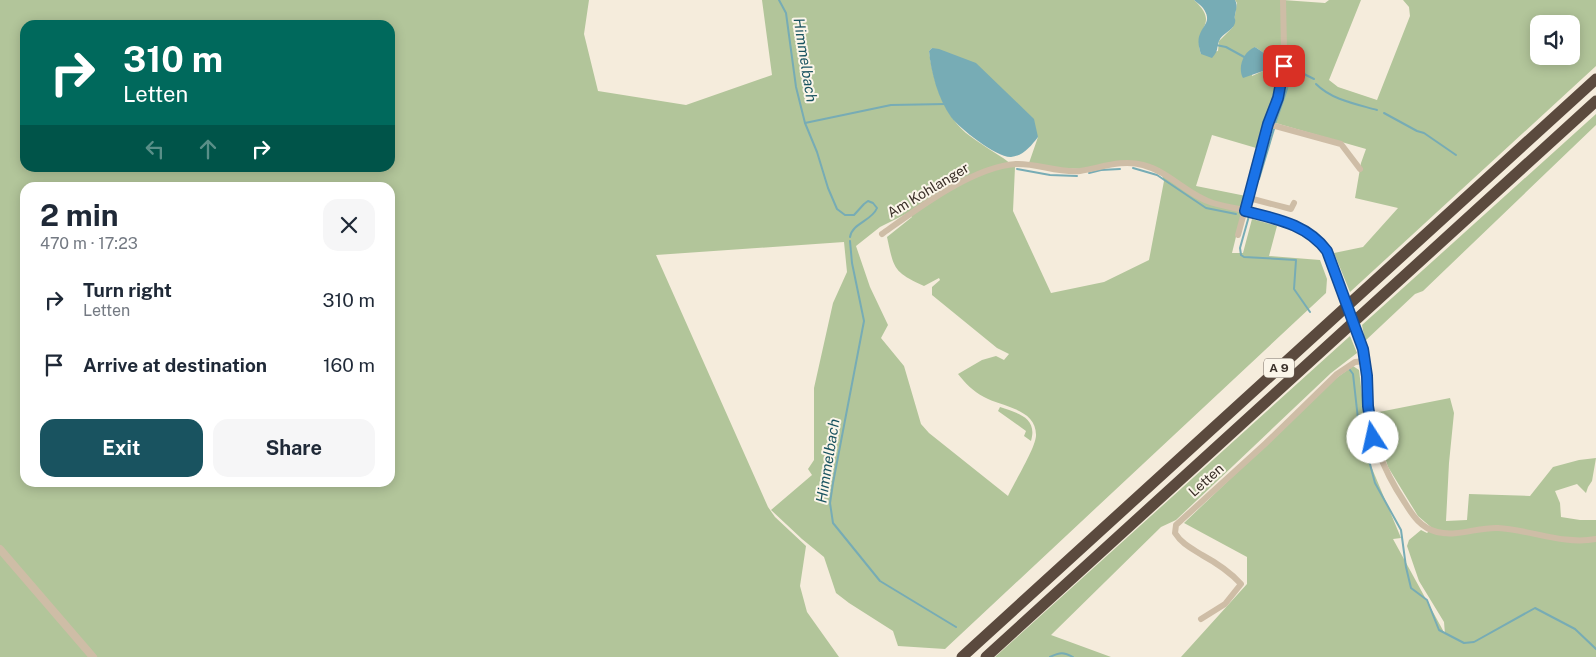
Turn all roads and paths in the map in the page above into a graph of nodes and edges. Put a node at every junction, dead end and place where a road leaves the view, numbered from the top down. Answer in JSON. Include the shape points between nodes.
{"nodes":[{"id":1,"x":1283,"y":0,"type":"edge"},
{"id":2,"x":1596,"y":79,"type":"edge"},
{"id":3,"x":1596,"y":101,"type":"edge"},
{"id":4,"x":1268,"y":124,"type":"junction"},
{"id":5,"x":1360,"y":169,"type":"dead end"},
{"id":6,"x":1249,"y":198,"type":"junction"},
{"id":7,"x":1294,"y":203,"type":"dead end"},
{"id":8,"x":1245,"y":211,"type":"junction"},
{"id":9,"x":882,"y":234,"type":"dead end"},
{"id":10,"x":1238,"y":235,"type":"dead end"},
{"id":11,"x":1365,"y":362,"type":"junction"},
{"id":12,"x":1596,"y":539,"type":"edge"},
{"id":13,"x":0,"y":549,"type":"edge"},
{"id":14,"x":1201,"y":619,"type":"dead end"},
{"id":15,"x":93,"y":657,"type":"edge"},
{"id":16,"x":962,"y":657,"type":"edge"},
{"id":17,"x":986,"y":657,"type":"edge"}],
"edges":[{"from":1,"to":4,"type":"street","via":[[1284,66],[1278,98]]},
{"from":2,"to":16,"type":"highway","number":"A 9"},
{"from":3,"to":17,"type":"highway","number":"A 9"},
{"from":4,"to":5,"type":"street","via":[[1341,144]]},
{"from":4,"to":6,"type":"street"},
{"from":6,"to":7,"type":"street","via":[[1291,209]]},
{"from":6,"to":8,"type":"street"},
{"from":8,"to":9,"type":"street","name":"Am Kohlanger","via":[[1204,200],[1162,172],[1142,165],[1113,163],[1081,171],[1066,171],[1018,164],[980,173],[917,209]]},
{"from":8,"to":10,"type":"street"},
{"from":8,"to":11,"type":"street","bridge":true,"via":[[1288,222],[1313,236],[1327,251]]},
{"from":11,"to":12,"type":"street","via":[[1373,440],[1394,486],[1420,523],[1436,532],[1450,534],[1494,528],[1575,540]]},
{"from":11,"to":14,"type":"street","name":"Letten","via":[[1355,362],[1337,374],[1176,525],[1179,540],[1241,584],[1225,604]]},
{"from":13,"to":15,"type":"street"}]}
